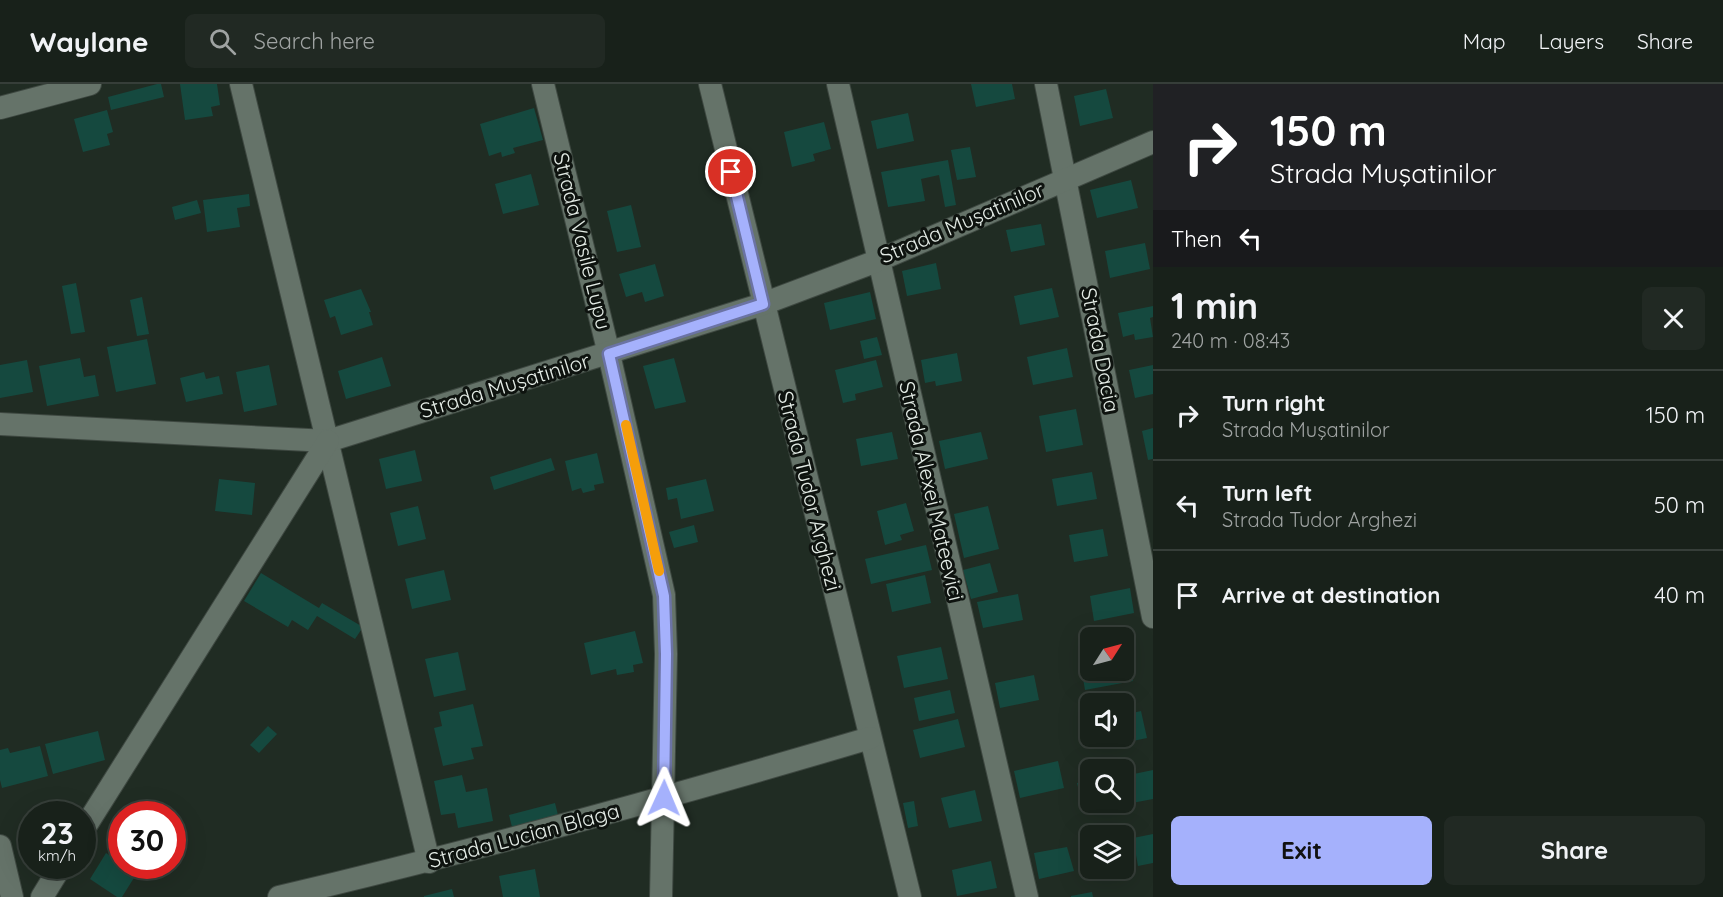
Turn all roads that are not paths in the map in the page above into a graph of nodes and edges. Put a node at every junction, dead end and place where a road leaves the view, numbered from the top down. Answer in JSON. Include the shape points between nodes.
{"nodes":[{"id":1,"x":90,"y":84,"type":"edge"},
{"id":2,"x":241,"y":84,"type":"edge"},
{"id":3,"x":543,"y":84,"type":"edge"},
{"id":4,"x":710,"y":84,"type":"edge"},
{"id":5,"x":838,"y":84,"type":"edge"},
{"id":6,"x":1046,"y":84,"type":"edge"},
{"id":7,"x":0,"y":108,"type":"edge"},
{"id":8,"x":1153,"y":142,"type":"edge"},
{"id":9,"x":1066,"y":178,"type":"junction"},
{"id":10,"x":878,"y":261,"type":"junction"},
{"id":11,"x":763,"y":304,"type":"junction"},
{"id":12,"x":609,"y":354,"type":"junction"},
{"id":13,"x":0,"y":424,"type":"edge"},
{"id":14,"x":328,"y":441,"type":"junction"},
{"id":15,"x":1153,"y":617,"type":"edge"},
{"id":16,"x":870,"y":738,"type":"junction"},
{"id":17,"x":664,"y":798,"type":"junction"},
{"id":18,"x":96,"y":810,"type":"edge"},
{"id":19,"x":0,"y":846,"type":"edge"},
{"id":20,"x":429,"y":862,"type":"junction"},
{"id":21,"x":53,"y":879,"type":"edge"},
{"id":22,"x":12,"y":897,"type":"edge"},
{"id":23,"x":42,"y":897,"type":"edge"},
{"id":24,"x":279,"y":897,"type":"edge"},
{"id":25,"x":661,"y":897,"type":"edge"},
{"id":26,"x":910,"y":897,"type":"edge"},
{"id":27,"x":1027,"y":897,"type":"edge"}],
"edges":[{"from":1,"to":7,"type":"street"},
{"from":2,"to":14,"type":"street"},
{"from":3,"to":12,"type":"street","name":"Strada Vasile Lupu"},
{"from":4,"to":11,"type":"street","name":"Strada Tudor Arghezi"},
{"from":5,"to":10,"type":"street","name":"Strada Alexei Mateevici"},
{"from":6,"to":9,"type":"street","name":"Strada Dacia"},
{"from":8,"to":9,"type":"street","name":"Strada Muşatinilor"},
{"from":9,"to":10,"type":"street","name":"Strada Muşatinilor"},
{"from":9,"to":15,"type":"street","name":"Strada Dacia"},
{"from":10,"to":11,"type":"street","name":"Strada Muşatinilor"},
{"from":10,"to":27,"type":"street","name":"Strada Alexei Mateevici"},
{"from":11,"to":12,"type":"street","name":"Strada Muşatinilor"},
{"from":11,"to":16,"type":"street","name":"Strada Tudor Arghezi"},
{"from":12,"to":14,"type":"street","name":"Strada Muşatinilor"},
{"from":12,"to":17,"type":"street","name":"Strada Vasile Lupu","via":[[664,596]]},
{"from":13,"to":14,"type":"street","name":"Strada Muşatinilor"},
{"from":14,"to":18,"type":"street"},
{"from":14,"to":20,"type":"street"},
{"from":16,"to":17,"type":"street","name":"Strada Lucian Blaga"},
{"from":16,"to":26,"type":"street","name":"Strada Tudor Arghezi"},
{"from":17,"to":20,"type":"street","name":"Strada Lucian Blaga"},
{"from":17,"to":25,"type":"street","name":"Strada Vasile Lupu"},
{"from":19,"to":22,"type":"street"},
{"from":20,"to":24,"type":"street","name":"Strada Lucian Blaga"},
{"from":21,"to":23,"type":"street"}]}
